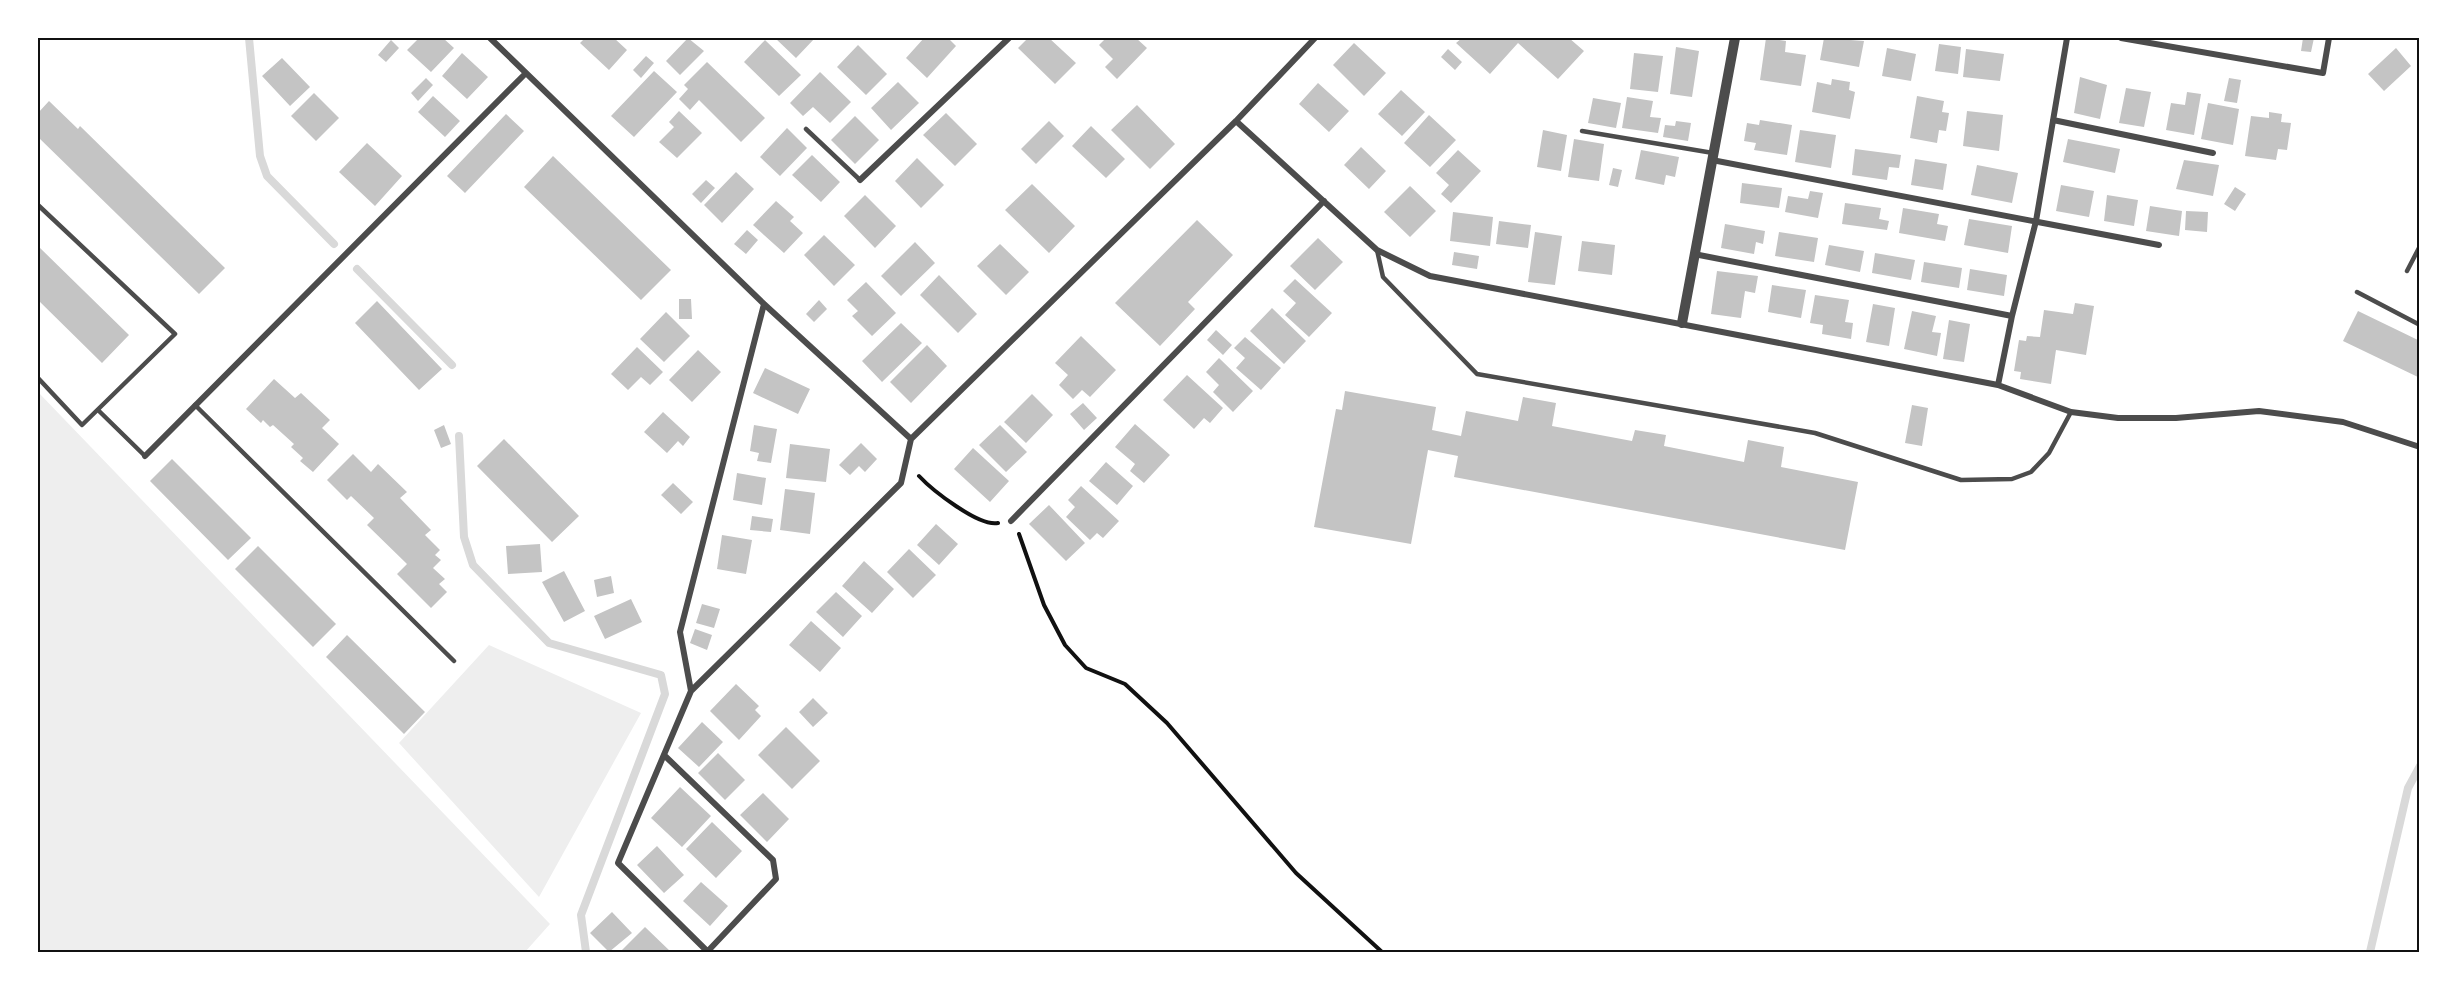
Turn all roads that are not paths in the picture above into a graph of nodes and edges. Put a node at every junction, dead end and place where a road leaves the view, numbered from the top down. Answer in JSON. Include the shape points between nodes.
{"nodes":[{"id":1,"x":490,"y":38,"type":"edge"},
{"id":2,"x":1009,"y":38,"type":"edge"},
{"id":3,"x":1315,"y":38,"type":"edge"},
{"id":4,"x":1735,"y":38,"type":"edge"},
{"id":5,"x":2067,"y":38,"type":"edge"},
{"id":6,"x":2121,"y":38,"type":"edge"},
{"id":7,"x":2329,"y":38,"type":"edge"},
{"id":8,"x":526,"y":74,"type":"junction"},
{"id":9,"x":2053,"y":120,"type":"junction"},
{"id":10,"x":1236,"y":122,"type":"junction"},
{"id":11,"x":806,"y":129,"type":"dead end"},
{"id":12,"x":1582,"y":131,"type":"dead end"},
{"id":13,"x":2213,"y":153,"type":"dead end"},
{"id":14,"x":1713,"y":157,"type":"junction"},
{"id":15,"x":860,"y":180,"type":"joint"},
{"id":16,"x":1324,"y":201,"type":"junction"},
{"id":17,"x":38,"y":205,"type":"edge"},
{"id":18,"x":2036,"y":221,"type":"junction"},
{"id":19,"x":2159,"y":245,"type":"dead end"},
{"id":20,"x":2420,"y":246,"type":"edge"},
{"id":21,"x":1377,"y":250,"type":"junction"},
{"id":22,"x":1694,"y":254,"type":"junction"},
{"id":23,"x":2408,"y":271,"type":"dead end"},
{"id":24,"x":2357,"y":292,"type":"dead end"},
{"id":25,"x":764,"y":304,"type":"junction"},
{"id":26,"x":2012,"y":316,"type":"junction"},
{"id":27,"x":1682,"y":323,"type":"junction"},
{"id":28,"x":2420,"y":325,"type":"edge"},
{"id":29,"x":38,"y":378,"type":"edge"},
{"id":30,"x":1998,"y":385,"type":"junction"},
{"id":31,"x":195,"y":405,"type":"junction"},
{"id":32,"x":99,"y":411,"type":"junction"},
{"id":33,"x":2071,"y":412,"type":"junction"},
{"id":34,"x":910,"y":439,"type":"junction"},
{"id":35,"x":2420,"y":447,"type":"edge"},
{"id":36,"x":145,"y":456,"type":"joint"},
{"id":37,"x":1011,"y":521,"type":"road end"},
{"id":38,"x":454,"y":662,"type":"dead end"},
{"id":39,"x":691,"y":691,"type":"junction"},
{"id":40,"x":664,"y":755,"type":"junction"},
{"id":41,"x":708,"y":952,"type":"edge"}],
"edges":[{"from":1,"to":8,"type":"street"},
{"from":2,"to":15,"type":"street"},
{"from":3,"to":10,"type":"street"},
{"from":4,"to":14,"type":"street"},
{"from":5,"to":9,"type":"street"},
{"from":6,"to":7,"type":"street","via":[[2323,73]]},
{"from":8,"to":25,"type":"street"},
{"from":8,"to":31,"type":"street"},
{"from":9,"to":13,"type":"street"},
{"from":9,"to":18,"type":"street"},
{"from":10,"to":16,"type":"street"},
{"from":10,"to":34,"type":"street"},
{"from":11,"to":15,"type":"lane"},
{"from":12,"to":14,"type":"lane"},
{"from":14,"to":18,"type":"street"},
{"from":14,"to":22,"type":"street"},
{"from":16,"to":21,"type":"street"},
{"from":16,"to":37,"type":"street"},
{"from":17,"to":32,"type":"lane","via":[[175,334]]},
{"from":18,"to":19,"type":"street"},
{"from":18,"to":26,"type":"street"},
{"from":20,"to":23,"type":"lane"},
{"from":21,"to":27,"type":"street","via":[[1430,276]]},
{"from":21,"to":33,"type":"lane","via":[[1383,277],[1477,374],[1815,433],[1961,480],[2012,479],[2031,472],[2049,453]]},
{"from":22,"to":26,"type":"street"},
{"from":22,"to":27,"type":"street"},
{"from":24,"to":28,"type":"lane"},
{"from":25,"to":34,"type":"street"},
{"from":25,"to":39,"type":"street","via":[[680,632]]},
{"from":26,"to":30,"type":"street"},
{"from":27,"to":30,"type":"street"},
{"from":29,"to":32,"type":"lane","via":[[82,425]]},
{"from":30,"to":33,"type":"street"},
{"from":31,"to":36,"type":"street"},
{"from":31,"to":38,"type":"lane"},
{"from":32,"to":36,"type":"lane"},
{"from":33,"to":35,"type":"street","via":[[2118,418],[2176,418],[2259,411],[2343,422]]},
{"from":34,"to":39,"type":"street","via":[[901,483]]},
{"from":39,"to":40,"type":"street"},
{"from":40,"to":41,"type":"street","via":[[618,863]]},
{"from":40,"to":41,"type":"street","via":[[773,860],[776,879]]}]}
